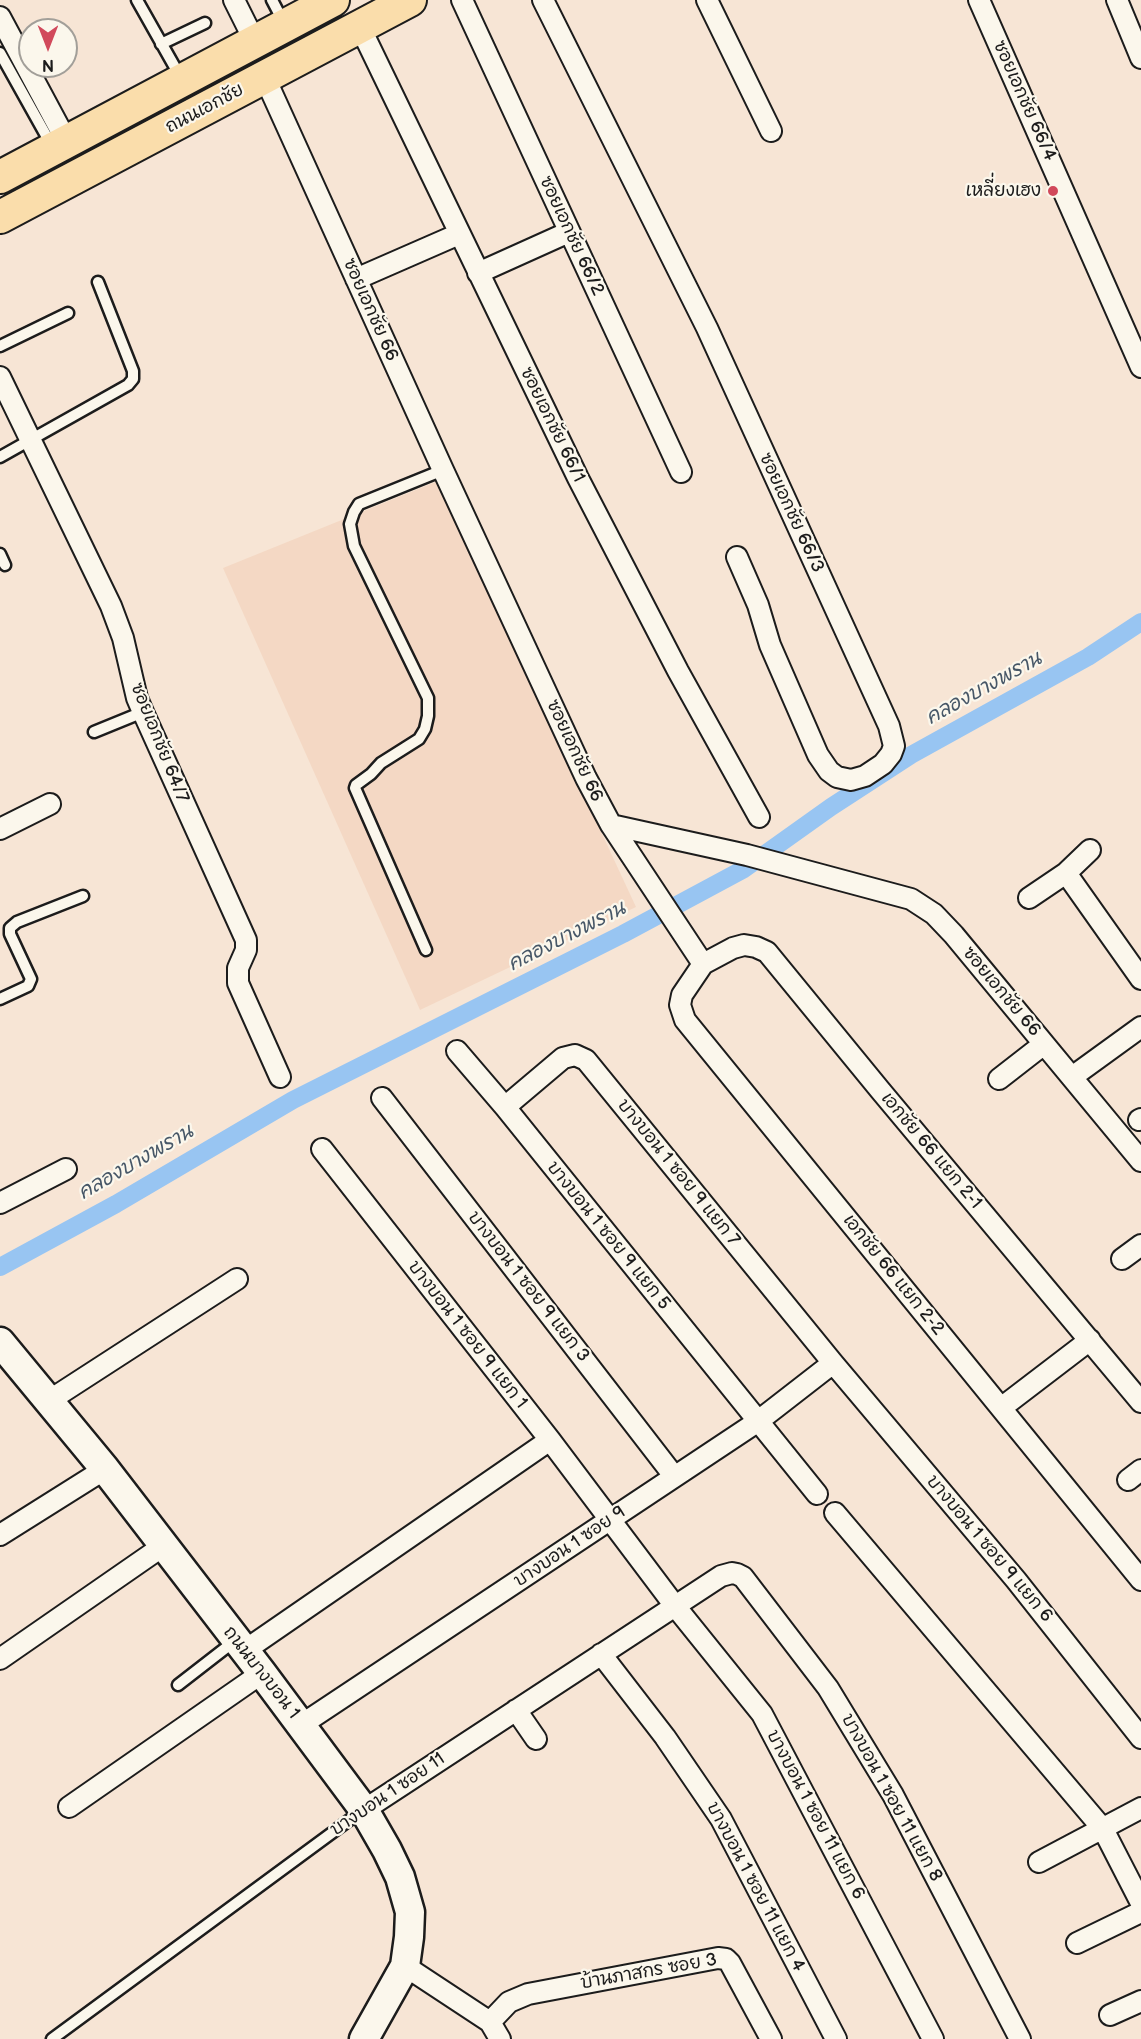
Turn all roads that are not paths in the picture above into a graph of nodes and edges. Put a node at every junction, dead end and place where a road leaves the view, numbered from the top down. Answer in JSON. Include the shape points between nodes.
{"nodes":[{"id":1,"x":137,"y":0,"type":"edge"},
{"id":2,"x":234,"y":0,"type":"edge"},
{"id":3,"x":333,"y":0,"type":"edge"},
{"id":4,"x":410,"y":0,"type":"edge"},
{"id":5,"x":462,"y":0,"type":"edge"},
{"id":6,"x":543,"y":0,"type":"edge"},
{"id":7,"x":707,"y":0,"type":"edge"},
{"id":8,"x":979,"y":0,"type":"edge"},
{"id":9,"x":1117,"y":0,"type":"edge"},
{"id":10,"x":278,"y":13,"type":"edge"},
{"id":11,"x":0,"y":17,"type":"edge"},
{"id":12,"x":205,"y":23,"type":"dead end"},
{"id":13,"x":360,"y":27,"type":"junction"},
{"id":14,"x":255,"y":42,"type":"junction"},
{"id":15,"x":161,"y":44,"type":"junction"},
{"id":16,"x":0,"y":52,"type":"edge"},
{"id":17,"x":1141,"y":58,"type":"edge"},
{"id":18,"x":265,"y":78,"type":"junction"},
{"id":19,"x":182,"y":81,"type":"junction"},
{"id":20,"x":771,"y":131,"type":"dead end"},
{"id":21,"x":60,"y":146,"type":"junction"},
{"id":22,"x":0,"y":177,"type":"edge"},
{"id":23,"x":0,"y":217,"type":"edge"},
{"id":24,"x":569,"y":232,"type":"junction"},
{"id":25,"x":459,"y":234,"type":"junction"},
{"id":26,"x":478,"y":273,"type":"junction"},
{"id":27,"x":356,"y":279,"type":"junction"},
{"id":28,"x":98,"y":282,"type":"dead end"},
{"id":29,"x":68,"y":313,"type":"dead end"},
{"id":30,"x":0,"y":346,"type":"edge"},
{"id":31,"x":1141,"y":367,"type":"edge"},
{"id":32,"x":0,"y":377,"type":"edge"},
{"id":33,"x":31,"y":441,"type":"junction"},
{"id":34,"x":0,"y":458,"type":"edge"},
{"id":35,"x":443,"y":470,"type":"junction"},
{"id":36,"x":681,"y":471,"type":"dead end"},
{"id":37,"x":0,"y":554,"type":"edge"},
{"id":38,"x":737,"y":557,"type":"dead end"},
{"id":39,"x":5,"y":565,"type":"dead end"},
{"id":40,"x":143,"y":712,"type":"junction"},
{"id":41,"x":94,"y":732,"type":"dead end"},
{"id":42,"x":50,"y":804,"type":"dead end"},
{"id":43,"x":759,"y":817,"type":"dead end"},
{"id":44,"x":611,"y":825,"type":"junction"},
{"id":45,"x":0,"y":829,"type":"edge"},
{"id":46,"x":1090,"y":850,"type":"dead end"},
{"id":47,"x":1066,"y":873,"type":"junction"},
{"id":48,"x":83,"y":896,"type":"dead end"},
{"id":49,"x":1029,"y":898,"type":"dead end"},
{"id":50,"x":426,"y":950,"type":"dead end"},
{"id":51,"x":703,"y":964,"type":"junction"},
{"id":52,"x":1141,"y":979,"type":"edge"},
{"id":53,"x":0,"y":999,"type":"edge"},
{"id":54,"x":1141,"y":1027,"type":"edge"},
{"id":55,"x":1044,"y":1044,"type":"junction"},
{"id":56,"x":457,"y":1051,"type":"dead end"},
{"id":57,"x":280,"y":1077,"type":"dead end"},
{"id":58,"x":1072,"y":1077,"type":"junction"},
{"id":59,"x":999,"y":1079,"type":"dead end"},
{"id":60,"x":382,"y":1098,"type":"dead end"},
{"id":61,"x":506,"y":1107,"type":"junction"},
{"id":62,"x":322,"y":1149,"type":"dead end"},
{"id":63,"x":1141,"y":1161,"type":"edge"},
{"id":64,"x":66,"y":1169,"type":"dead end"},
{"id":65,"x":0,"y":1203,"type":"edge"},
{"id":66,"x":1141,"y":1245,"type":"edge"},
{"id":67,"x":1122,"y":1259,"type":"dead end"},
{"id":68,"x":237,"y":1279,"type":"dead end"},
{"id":69,"x":1090,"y":1340,"type":"junction"},
{"id":70,"x":1,"y":1346,"type":"edge"},
{"id":71,"x":833,"y":1363,"type":"junction"},
{"id":72,"x":47,"y":1402,"type":"junction"},
{"id":73,"x":1141,"y":1402,"type":"edge"},
{"id":74,"x":1001,"y":1408,"type":"junction"},
{"id":75,"x":757,"y":1422,"type":"junction"},
{"id":76,"x":550,"y":1440,"type":"junction"},
{"id":77,"x":105,"y":1469,"type":"junction"},
{"id":78,"x":674,"y":1476,"type":"junction"},
{"id":79,"x":817,"y":1494,"type":"dead end"},
{"id":80,"x":835,"y":1513,"type":"dead end"},
{"id":81,"x":611,"y":1521,"type":"junction"},
{"id":82,"x":0,"y":1534,"type":"edge"},
{"id":83,"x":163,"y":1546,"type":"junction"},
{"id":84,"x":737,"y":1574,"type":"joint"},
{"id":85,"x":1141,"y":1580,"type":"edge"},
{"id":86,"x":675,"y":1606,"type":"junction"},
{"id":87,"x":240,"y":1645,"type":"junction"},
{"id":88,"x":601,"y":1654,"type":"junction"},
{"id":89,"x":0,"y":1659,"type":"edge"},
{"id":90,"x":262,"y":1673,"type":"junction"},
{"id":91,"x":178,"y":1685,"type":"dead end"},
{"id":92,"x":516,"y":1710,"type":"junction"},
{"id":93,"x":301,"y":1725,"type":"junction"},
{"id":94,"x":1141,"y":1738,"type":"edge"},
{"id":95,"x":536,"y":1739,"type":"dead end"},
{"id":96,"x":69,"y":1807,"type":"dead end"},
{"id":97,"x":1141,"y":1808,"type":"edge"},
{"id":98,"x":364,"y":1810,"type":"junction"},
{"id":99,"x":1103,"y":1829,"type":"junction"},
{"id":100,"x":1039,"y":1862,"type":"dead end"},
{"id":101,"x":1141,"y":1903,"type":"edge"},
{"id":102,"x":1141,"y":1912,"type":"edge"},
{"id":103,"x":1077,"y":1943,"type":"dead end"},
{"id":104,"x":405,"y":1966,"type":"junction"},
{"id":105,"x":1141,"y":2001,"type":"edge"},
{"id":106,"x":1110,"y":2015,"type":"dead end"},
{"id":107,"x":495,"y":2031,"type":"edge"},
{"id":108,"x":52,"y":2039,"type":"edge"},
{"id":109,"x":364,"y":2039,"type":"edge"},
{"id":110,"x":771,"y":2039,"type":"edge"},
{"id":111,"x":836,"y":2039,"type":"edge"},
{"id":112,"x":933,"y":2039,"type":"edge"},
{"id":113,"x":1020,"y":2039,"type":"edge"}],
"edges":[{"from":1,"to":15,"type":"lane"},
{"from":2,"to":14,"type":"street"},
{"from":3,"to":10,"type":"main road","name":"ถนนเอกชัย"},
{"from":4,"to":13,"type":"main road","name":"ถนนเอกชัย"},
{"from":5,"to":24,"type":"street","name":"ซอยเอกชัย 66/2"},
{"from":6,"to":38,"type":"street","name":"ซอยเอกชัย 66/3","via":[[707,328],[889,726],[894,746],[891,754],[865,777],[837,777],[818,755]]},
{"from":7,"to":20,"type":"street"},
{"from":8,"to":31,"type":"street","name":"ซอยเอกชัย 66/4"},
{"from":9,"to":17,"type":"street"},
{"from":10,"to":14,"type":"main road","name":"ถนนเอกชัย"},
{"from":11,"to":21,"type":"street"},
{"from":12,"to":15,"type":"lane"},
{"from":13,"to":18,"type":"main road","name":"ถนนเอกชัย"},
{"from":13,"to":25,"type":"street","name":"ซอยเอกชัย 66/1"},
{"from":14,"to":19,"type":"main road","name":"ถนนเอกชัย"},
{"from":15,"to":19,"type":"lane"},
{"from":16,"to":21,"type":"lane"},
{"from":18,"to":23,"type":"main road","name":"ถนนเอกชัย"},
{"from":18,"to":27,"type":"street","name":"ซอยเอกชัย 66"},
{"from":19,"to":21,"type":"main road","name":"ถนนเอกชัย"},
{"from":21,"to":22,"type":"main road","name":"ถนนเอกชัย"},
{"from":24,"to":26,"type":"street"},
{"from":24,"to":36,"type":"street","name":"ซอยเอกชัย 66/2"},
{"from":25,"to":26,"type":"street","name":"ซอยเอกชัย 66/1"},
{"from":25,"to":27,"type":"street"},
{"from":26,"to":43,"type":"street","name":"ซอยเอกชัย 66/1","via":[[678,671]]},
{"from":27,"to":35,"type":"street","name":"ซอยเอกชัย 66"},
{"from":28,"to":33,"type":"lane","via":[[133,379]]},
{"from":29,"to":30,"type":"lane"},
{"from":32,"to":33,"type":"street","name":"ซอยเอกชัย 64/7"},
{"from":33,"to":34,"type":"lane"},
{"from":33,"to":40,"type":"street","name":"ซอยเอกชัย 64/7","via":[[111,606]]},
{"from":35,"to":44,"type":"street","name":"ซอยเอกชัย 66"},
{"from":35,"to":50,"type":"lane","via":[[359,504],[350,524],[354,546],[428,698],[427,722],[419,739],[381,763],[355,788]]},
{"from":37,"to":39,"type":"lane"},
{"from":40,"to":41,"type":"lane"},
{"from":40,"to":57,"type":"street","name":"ซอยเอกชัย 64/7","via":[[246,940],[238,983]]},
{"from":42,"to":45,"type":"street"},
{"from":44,"to":51,"type":"street"},
{"from":44,"to":55,"type":"street","name":"ซอยเอกชัย 66","via":[[747,855],[912,899],[934,914]]},
{"from":46,"to":47,"type":"street"},
{"from":47,"to":49,"type":"street"},
{"from":47,"to":52,"type":"street"},
{"from":48,"to":53,"type":"lane","via":[[10,928],[31,979],[28,986]]},
{"from":51,"to":69,"type":"street","name":"เอกชัย 66 แยก 2-1","via":[[744,945],[767,952]]},
{"from":51,"to":74,"type":"street","name":"เอกชัย 66 แยก 2-2","via":[[682,995],[680,1005],[685,1020]]},
{"from":54,"to":58,"type":"street"},
{"from":55,"to":58,"type":"street","name":"ซอยเอกชัย 66"},
{"from":55,"to":59,"type":"street"},
{"from":56,"to":61,"type":"street","name":"บางบอน 1 ซอย 9 แยก 5"},
{"from":58,"to":63,"type":"street","name":"ซอยเอกชัย 66"},
{"from":60,"to":78,"type":"street","name":"บางบอน 1 ซอย 9 แยก 3"},
{"from":61,"to":71,"type":"street","name":"บางบอน 1 ซอย 9 แยก 7","via":[[563,1058],[575,1055],[586,1060]]},
{"from":61,"to":75,"type":"street","name":"บางบอน 1 ซอย 9 แยก 5"},
{"from":62,"to":76,"type":"street","name":"บางบอน 1 ซอย 9 แยก 1"},
{"from":64,"to":65,"type":"street"},
{"from":66,"to":67,"type":"street"},
{"from":68,"to":72,"type":"street"},
{"from":69,"to":73,"type":"street","name":"เอกชัย 66 แยก 2-1"},
{"from":69,"to":74,"type":"street"},
{"from":70,"to":72,"type":"main road","name":"ถนนบางบอน 1"},
{"from":71,"to":75,"type":"street","name":"บางบอน 1 ซอย 9"},
{"from":71,"to":94,"type":"street","name":"บางบอน 1 ซอย 9 แยก 6","via":[[1016,1580]]},
{"from":72,"to":77,"type":"main road","name":"ถนนบางบอน 1"},
{"from":74,"to":85,"type":"street","name":"เอกชัย 66 แยก 2-2"},
{"from":75,"to":78,"type":"street","name":"บางบอน 1 ซอย 9"},
{"from":75,"to":79,"type":"street","name":"บางบอน 1 ซอย 9 แยก 5"},
{"from":76,"to":81,"type":"street","name":"บางบอน 1 ซอย 9 แยก 1"},
{"from":76,"to":87,"type":"street"},
{"from":77,"to":82,"type":"street"},
{"from":77,"to":83,"type":"main road","name":"ถนนบางบอน 1"},
{"from":78,"to":81,"type":"street","name":"บางบอน 1 ซอย 9"},
{"from":80,"to":99,"type":"street"},
{"from":81,"to":86,"type":"street","name":"บางบอน 1 ซอย 11 แยก 6"},
{"from":81,"to":93,"type":"street","name":"บางบอน 1 ซอย 9"},
{"from":83,"to":87,"type":"main road","name":"ถนนบางบอน 1"},
{"from":83,"to":89,"type":"street"},
{"from":84,"to":86,"type":"street","name":"บางบอน 1 ซอย 11","via":[[721,1576]]},
{"from":84,"to":113,"type":"street","name":"บางบอน 1 ซอย 11 แยก 8","via":[[834,1698],[893,1795]]},
{"from":86,"to":88,"type":"street","name":"บางบอน 1 ซอย 11"},
{"from":86,"to":112,"type":"street","name":"บางบอน 1 ซอย 11 แยก 6","via":[[762,1714]]},
{"from":87,"to":90,"type":"main road","name":"ถนนบางบอน 1"},
{"from":87,"to":91,"type":"lane"},
{"from":88,"to":92,"type":"street","name":"บางบอน 1 ซอย 11"},
{"from":88,"to":111,"type":"street","name":"บางบอน 1 ซอย 11 แยก 4","via":[[721,1819]]},
{"from":90,"to":93,"type":"main road","name":"ถนนบางบอน 1"},
{"from":90,"to":96,"type":"street"},
{"from":92,"to":95,"type":"street"},
{"from":92,"to":98,"type":"street","name":"บางบอน 1 ซอย 11"},
{"from":93,"to":98,"type":"main road","name":"ถนนบางบอน 1"},
{"from":97,"to":99,"type":"street"},
{"from":98,"to":104,"type":"main road","name":"ถนนบางบอน 1","via":[[400,1877],[410,1912]]},
{"from":98,"to":108,"type":"lane","name":"บางบอน 1 ซอย 11"},
{"from":99,"to":100,"type":"street"},
{"from":99,"to":101,"type":"street"},
{"from":102,"to":103,"type":"street"},
{"from":104,"to":107,"type":"street"},
{"from":104,"to":109,"type":"main road","name":"ถนนบางบอน 1"},
{"from":105,"to":106,"type":"street"},
{"from":107,"to":110,"type":"street","name":"บ้านภาสกร ซอย 3","via":[[509,2002],[522,1996],[718,1958],[730,1963]]}]}
